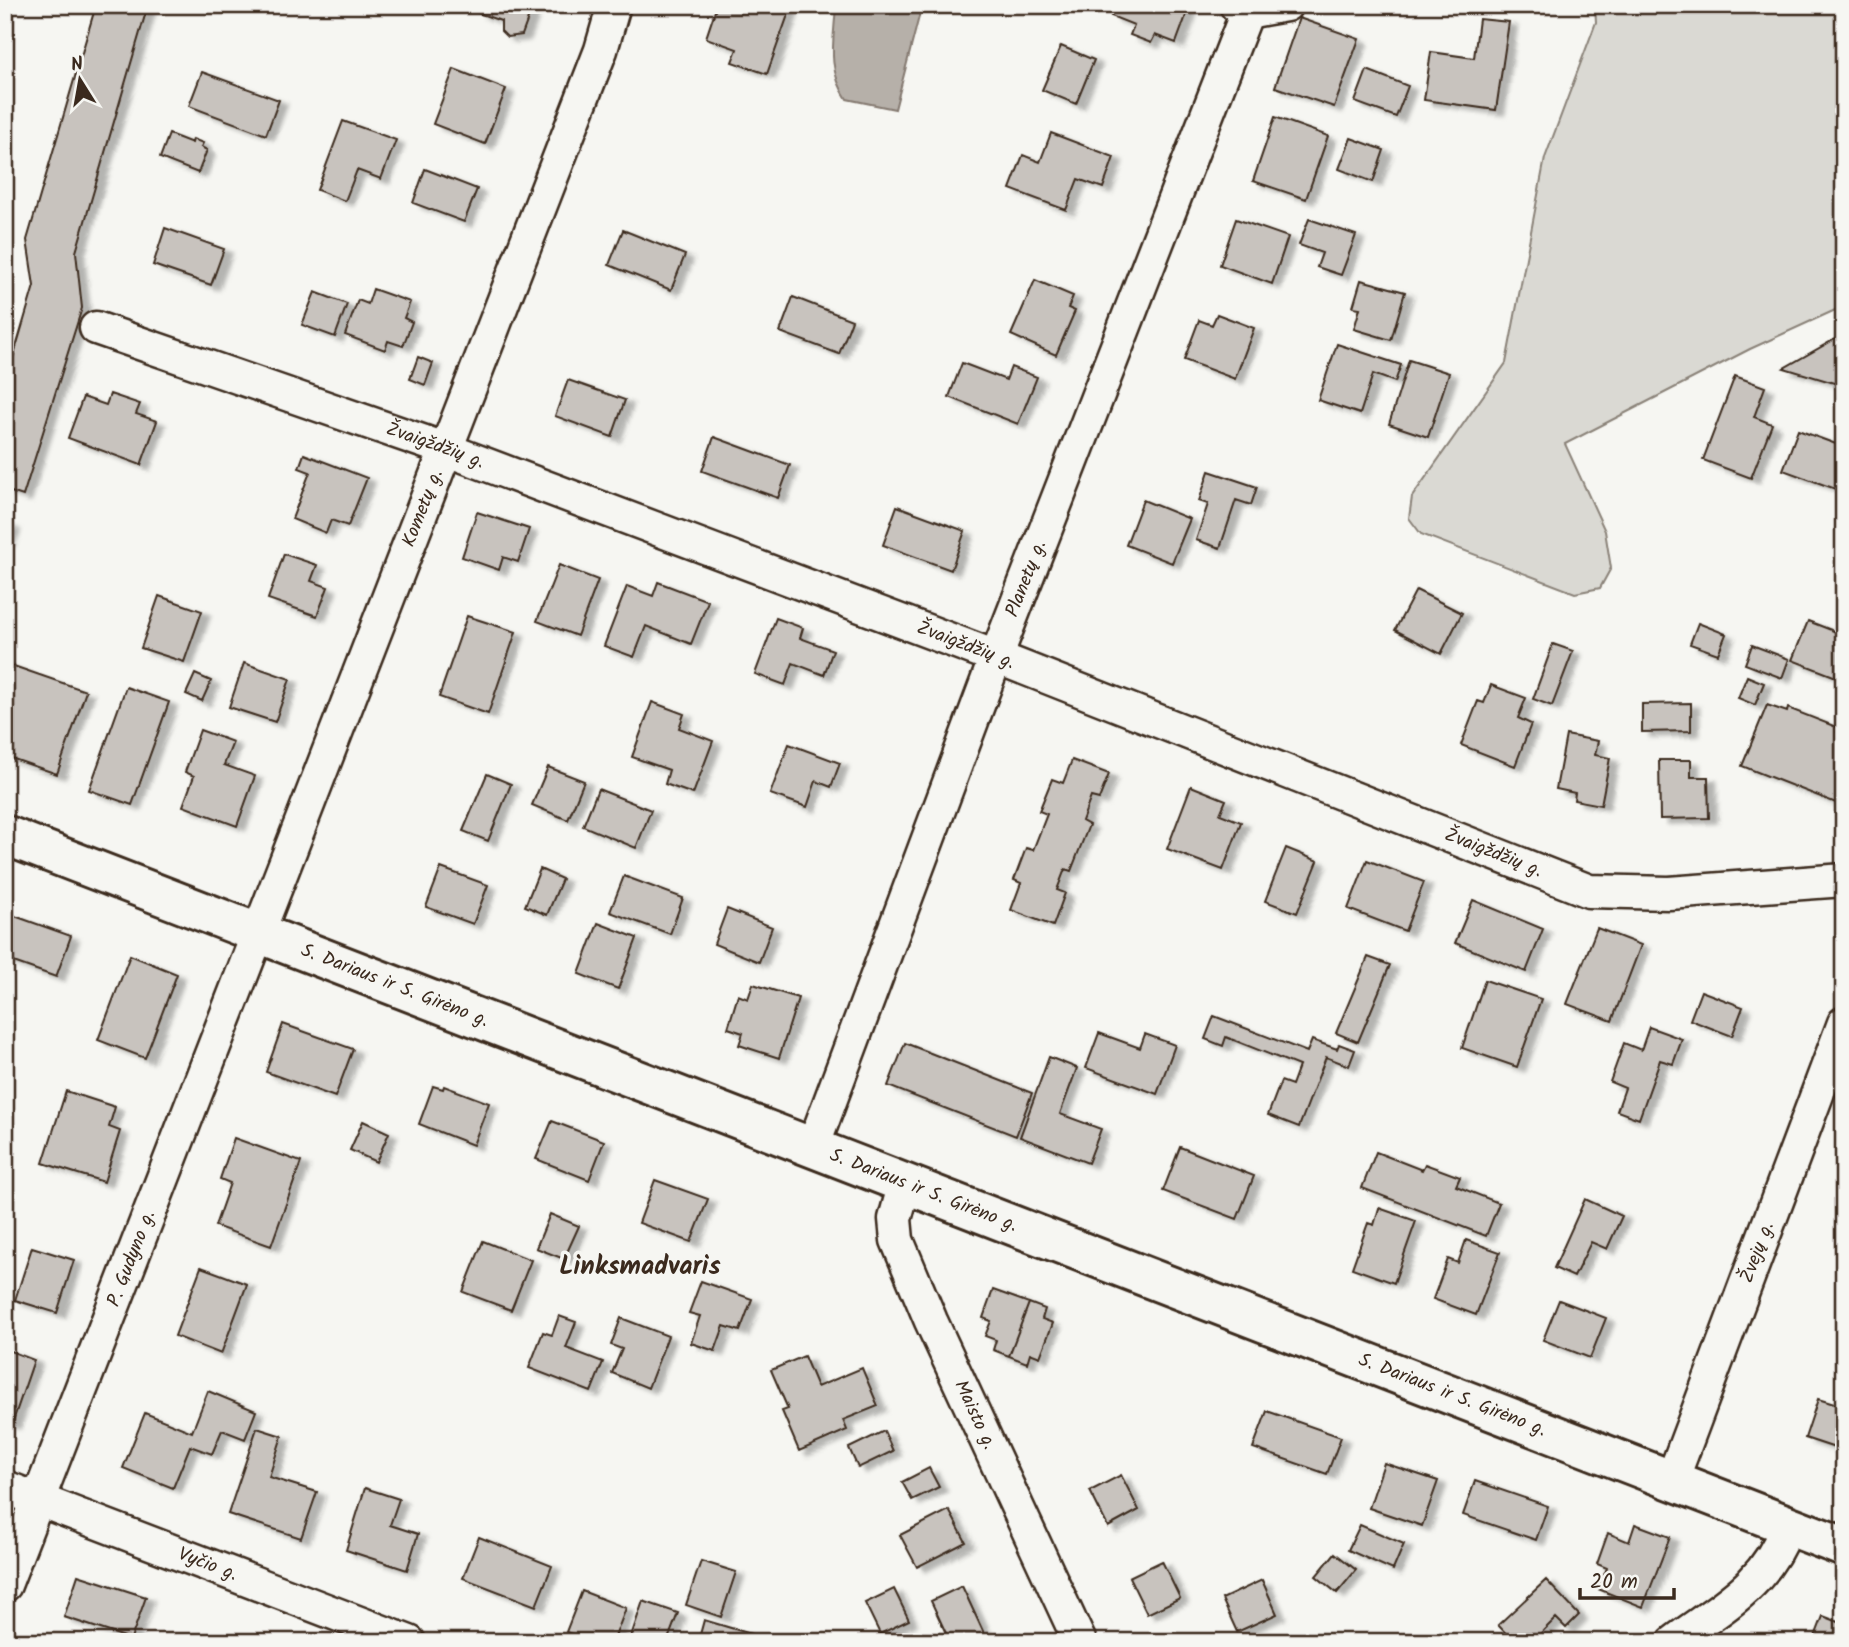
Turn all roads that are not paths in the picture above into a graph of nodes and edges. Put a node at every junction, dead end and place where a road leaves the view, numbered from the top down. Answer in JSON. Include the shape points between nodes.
{"nodes":[{"id":1,"x":614,"y":5,"type":"edge"},
{"id":2,"x":1286,"y":5,"type":"edge"},
{"id":3,"x":1241,"y":9,"type":"edge"},
{"id":4,"x":96,"y":328,"type":"dead end"},
{"id":5,"x":446,"y":449,"type":"junction"},
{"id":6,"x":996,"y":657,"type":"junction"},
{"id":7,"x":5,"y":835,"type":"edge"},
{"id":8,"x":1844,"y":880,"type":"edge"},
{"id":9,"x":259,"y":932,"type":"junction"},
{"id":10,"x":1844,"y":1023,"type":"edge"},
{"id":11,"x":813,"y":1147,"type":"junction"},
{"id":12,"x":905,"y":1183,"type":"junction"},
{"id":13,"x":1672,"y":1480,"type":"junction"},
{"id":14,"x":5,"y":1488,"type":"edge"},
{"id":15,"x":39,"y":1501,"type":"junction"},
{"id":16,"x":1788,"y":1525,"type":"junction"},
{"id":17,"x":1844,"y":1547,"type":"edge"},
{"id":18,"x":5,"y":1584,"type":"edge"},
{"id":19,"x":409,"y":1642,"type":"edge"},
{"id":20,"x":1080,"y":1642,"type":"edge"},
{"id":21,"x":1674,"y":1642,"type":"edge"}],
"edges":[{"from":1,"to":5,"type":"street","name":"Kometų g.","via":[[601,50]]},
{"from":2,"to":3,"type":"street"},
{"from":3,"to":6,"type":"street","name":"Planetų g."},
{"from":4,"to":5,"type":"street","name":"Žvaigždžių g."},
{"from":5,"to":6,"type":"street","name":"Žvaigždžių g."},
{"from":5,"to":9,"type":"street","name":"Kometų g."},
{"from":6,"to":8,"type":"street","name":"Žvaigždžių g.","via":[[1589,891],[1670,893]]},
{"from":6,"to":11,"type":"street","name":"Planetų g."},
{"from":7,"to":9,"type":"street","name":"S. Dariaus ir S. Girėno g."},
{"from":9,"to":11,"type":"street","name":"S. Dariaus ir S. Girėno g."},
{"from":9,"to":15,"type":"street","name":"P. Gudyno g."},
{"from":10,"to":13,"type":"street","name":"Žvejų g."},
{"from":11,"to":12,"type":"street","name":"S. Dariaus ir S. Girėno g."},
{"from":12,"to":13,"type":"street","name":"S. Dariaus ir S. Girėno g."},
{"from":12,"to":20,"type":"street","name":"Maisto g.","via":[[895,1219],[897,1240]]},
{"from":13,"to":16,"type":"street","name":"S. Dariaus ir S. Girėno g."},
{"from":14,"to":15,"type":"street","name":"Vyčio g."},
{"from":15,"to":18,"type":"street","name":"P. Gudyno g."},
{"from":15,"to":19,"type":"street","name":"Vyčio g."},
{"from":16,"to":17,"type":"street","name":"S. Dariaus ir S. Girėno g."},
{"from":16,"to":21,"type":"street","via":[[1779,1549],[1753,1583]]}]}
